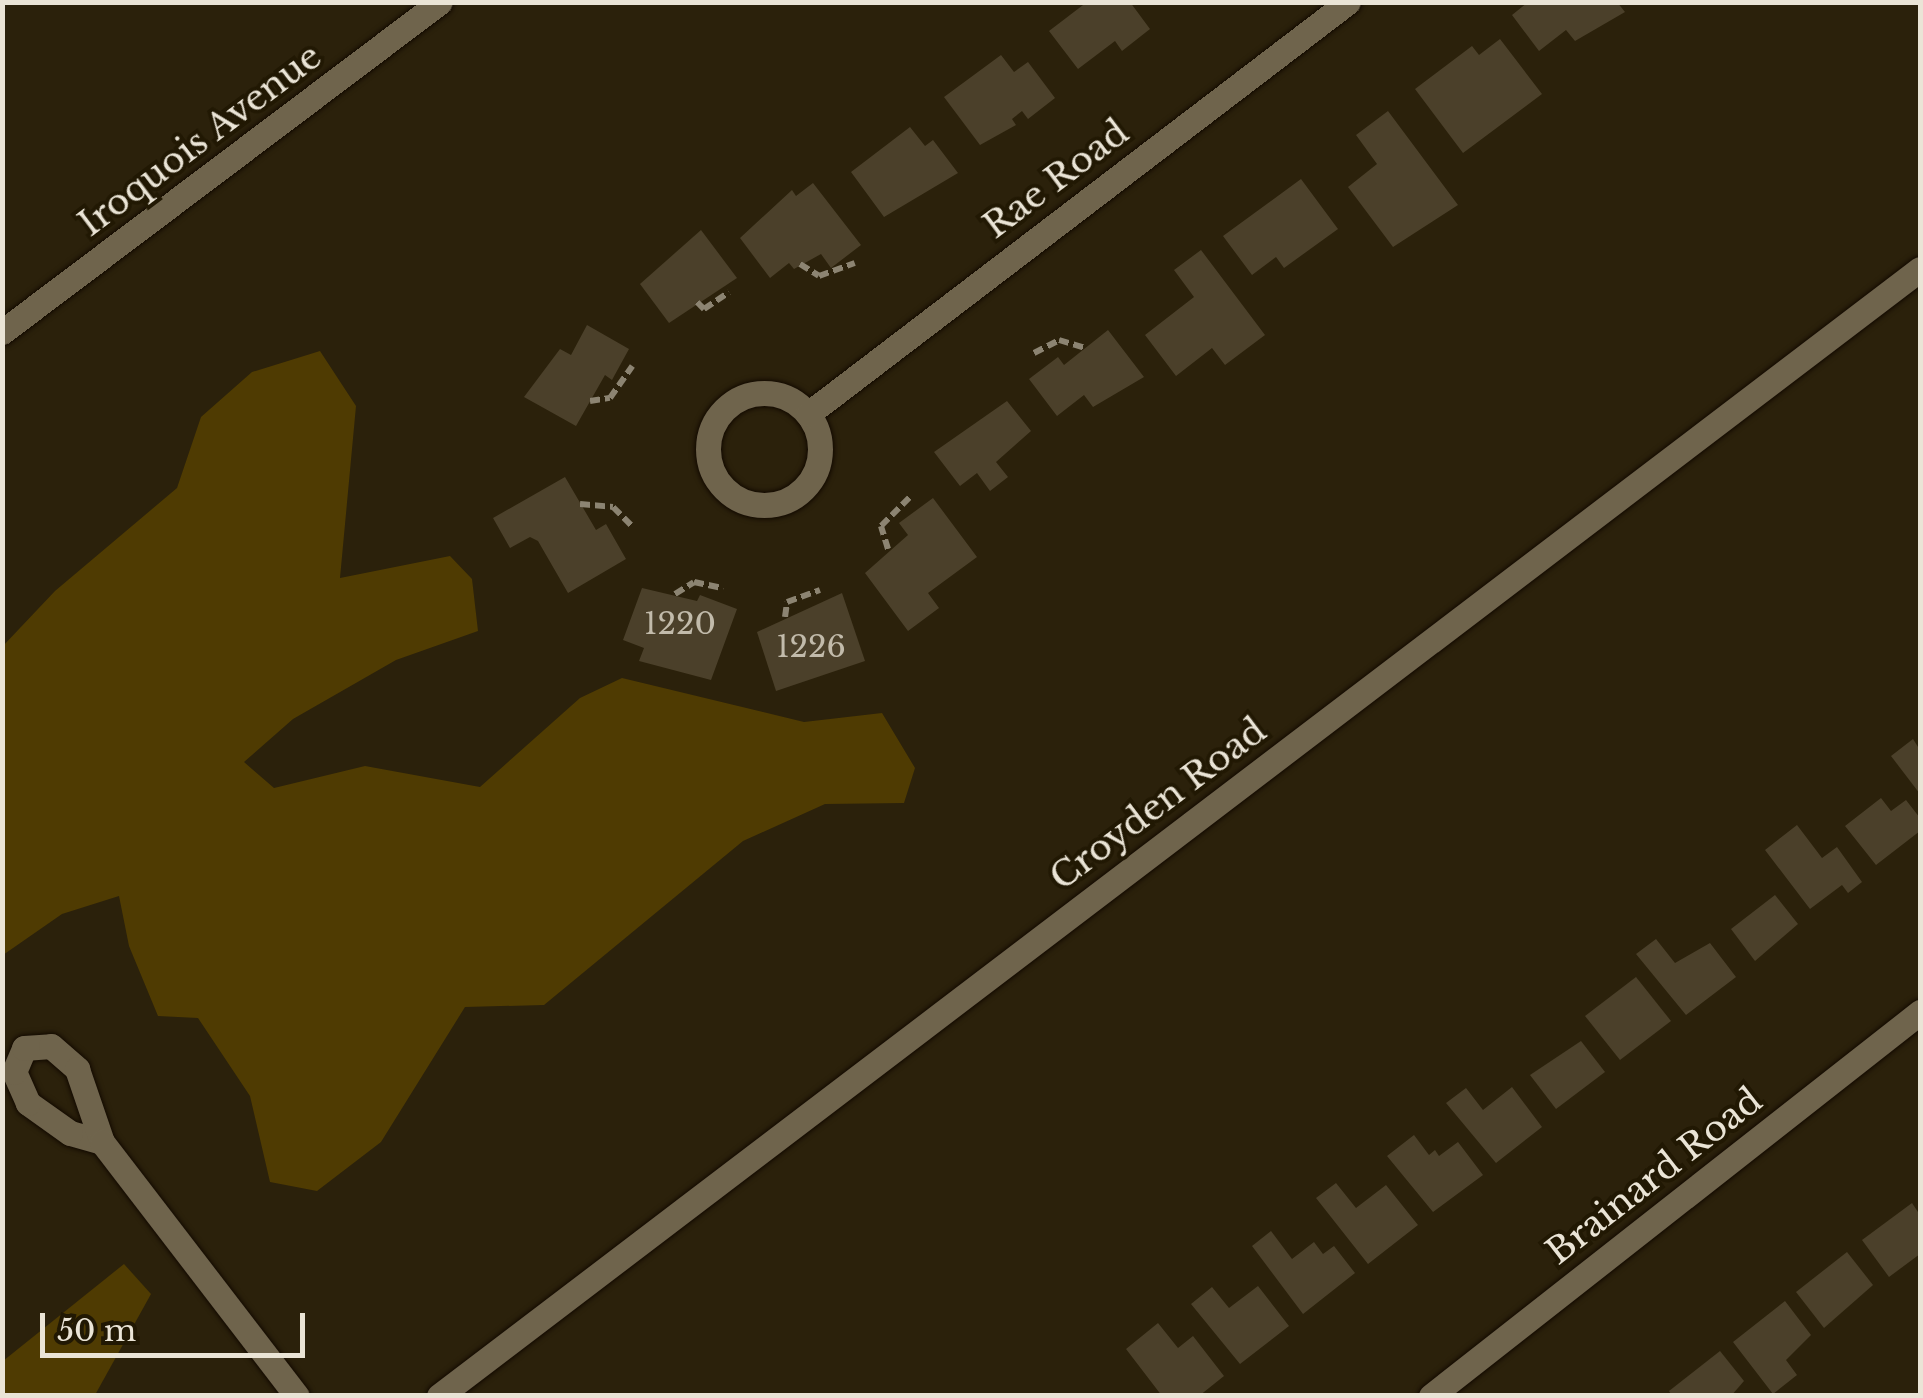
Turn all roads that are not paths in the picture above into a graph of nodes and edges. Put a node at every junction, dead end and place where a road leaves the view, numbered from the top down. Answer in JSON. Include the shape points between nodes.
{"nodes":[{"id":1,"x":440,"y":2,"type":"edge"},
{"id":2,"x":1348,"y":2,"type":"edge"},
{"id":3,"x":1920,"y":269,"type":"edge"},
{"id":4,"x":2,"y":332,"type":"edge"},
{"id":5,"x":808,"y":414,"type":"junction"},
{"id":6,"x":1920,"y":1012,"type":"edge"},
{"id":7,"x":102,"y":1142,"type":"dead end"},
{"id":8,"x":296,"y":1396,"type":"edge"},
{"id":9,"x":439,"y":1396,"type":"edge"},
{"id":10,"x":1431,"y":1396,"type":"edge"}],
"edges":[{"from":1,"to":4,"type":"street","name":"Iroquois Avenue"},
{"from":2,"to":5,"type":"street","name":"Rae Road"},
{"from":3,"to":9,"type":"street","name":"Croyden Road"},
{"from":5,"to":5,"type":"street","via":[[774,394],[749,394],[727,406],[712,427],[707,453],[724,489],[767,506],[797,494],[820,457]]},
{"from":6,"to":10,"type":"street","name":"Brainard Road"},
{"from":7,"to":8,"type":"street"}]}
